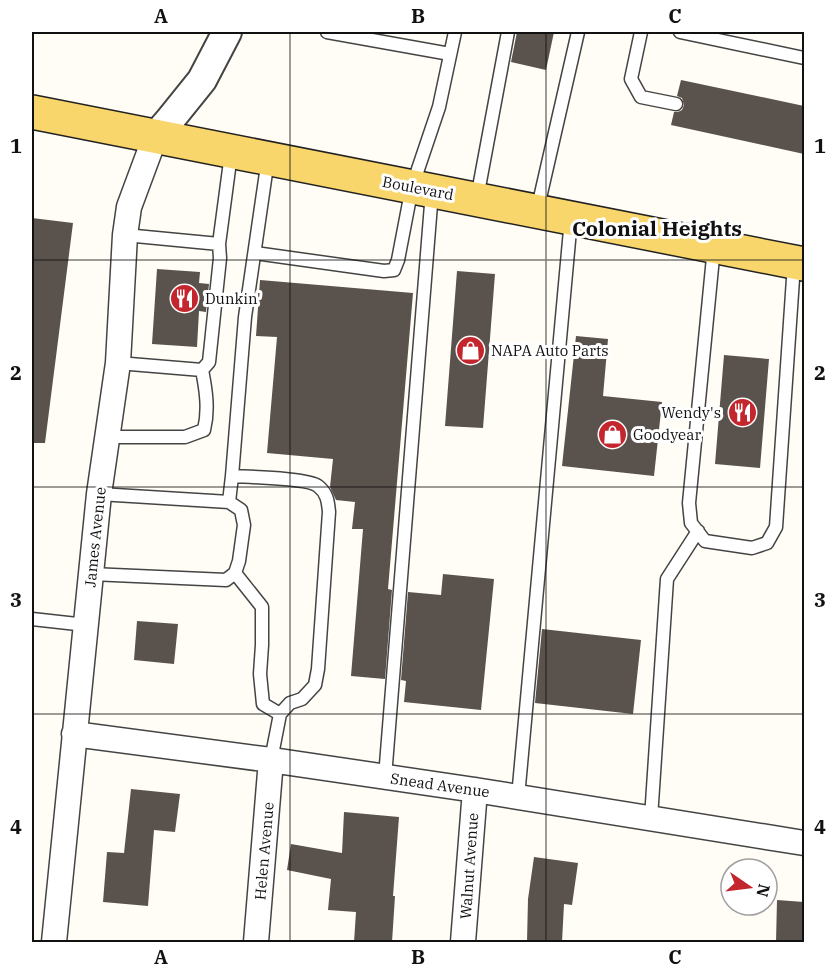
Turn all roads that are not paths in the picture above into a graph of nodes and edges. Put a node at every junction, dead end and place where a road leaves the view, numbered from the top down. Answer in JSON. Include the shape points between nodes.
{"nodes":[{"id":1,"x":227,"y":32,"type":"edge"},
{"id":2,"x":327,"y":32,"type":"edge"},
{"id":3,"x":455,"y":32,"type":"edge"},
{"id":4,"x":508,"y":32,"type":"edge"},
{"id":5,"x":578,"y":32,"type":"edge"},
{"id":6,"x":640,"y":32,"type":"edge"},
{"id":7,"x":680,"y":32,"type":"edge"},
{"id":8,"x":450,"y":54,"type":"junction"},
{"id":9,"x":804,"y":58,"type":"edge"},
{"id":10,"x":676,"y":104,"type":"dead end"},
{"id":11,"x":32,"y":112,"type":"edge"},
{"id":12,"x":155,"y":137,"type":"junction"},
{"id":13,"x":231,"y":152,"type":"junction"},
{"id":14,"x":268,"y":159,"type":"junction"},
{"id":15,"x":422,"y":189,"type":"junction"},
{"id":16,"x":477,"y":200,"type":"junction"},
{"id":17,"x":537,"y":212,"type":"junction"},
{"id":18,"x":571,"y":218,"type":"junction"},
{"id":19,"x":125,"y":235,"type":"junction"},
{"id":20,"x":219,"y":244,"type":"junction"},
{"id":21,"x":715,"y":246,"type":"junction"},
{"id":22,"x":255,"y":253,"type":"junction"},
{"id":23,"x":799,"y":263,"type":"edge"},
{"id":24,"x":118,"y":363,"type":"junction"},
{"id":25,"x":202,"y":370,"type":"junction"},
{"id":26,"x":108,"y":437,"type":"junction"},
{"id":27,"x":232,"y":476,"type":"junction"},
{"id":28,"x":99,"y":494,"type":"junction"},
{"id":29,"x":229,"y":502,"type":"junction"},
{"id":30,"x":698,"y":531,"type":"junction"},
{"id":31,"x":235,"y":573,"type":"junction"},
{"id":32,"x":91,"y":574,"type":"junction"},
{"id":33,"x":32,"y":620,"type":"edge"},
{"id":34,"x":86,"y":625,"type":"junction"},
{"id":35,"x":280,"y":714,"type":"junction"},
{"id":36,"x":74,"y":734,"type":"junction"},
{"id":37,"x":271,"y":760,"type":"junction"},
{"id":38,"x":385,"y":777,"type":"junction"},
{"id":39,"x":475,"y":790,"type":"junction"},
{"id":40,"x":518,"y":797,"type":"junction"},
{"id":41,"x":651,"y":818,"type":"junction"},
{"id":42,"x":804,"y":843,"type":"edge"},
{"id":43,"x":54,"y":942,"type":"edge"},
{"id":44,"x":256,"y":942,"type":"edge"},
{"id":45,"x":464,"y":942,"type":"edge"}],
"edges":[{"from":1,"to":12,"type":"street","via":[[202,80]]},
{"from":2,"to":8,"type":"lane"},
{"from":3,"to":8,"type":"lane"},
{"from":4,"to":16,"type":"lane"},
{"from":5,"to":17,"type":"lane"},
{"from":6,"to":10,"type":"lane","via":[[631,79],[641,98]]},
{"from":7,"to":9,"type":"lane"},
{"from":8,"to":15,"type":"lane"},
{"from":11,"to":12,"type":"main road","name":"Boulevard"},
{"from":12,"to":13,"type":"main road","name":"Boulevard"},
{"from":12,"to":19,"type":"street","name":"James Avenue","via":[[129,207]]},
{"from":13,"to":14,"type":"main road","name":"Boulevard"},
{"from":13,"to":20,"type":"lane"},
{"from":14,"to":15,"type":"main road","name":"Boulevard"},
{"from":14,"to":22,"type":"lane"},
{"from":15,"to":16,"type":"main road","name":"Boulevard"},
{"from":15,"to":22,"type":"lane","via":[[394,270]]},
{"from":15,"to":38,"type":"lane"},
{"from":16,"to":17,"type":"main road","name":"Boulevard"},
{"from":17,"to":18,"type":"main road","name":"Boulevard"},
{"from":18,"to":21,"type":"main road","name":"Boulevard"},
{"from":18,"to":40,"type":"lane"},
{"from":19,"to":20,"type":"lane"},
{"from":19,"to":24,"type":"street","name":"James Avenue"},
{"from":20,"to":25,"type":"lane","via":[[209,362]]},
{"from":21,"to":23,"type":"main road","name":"Boulevard"},
{"from":21,"to":30,"type":"lane","via":[[689,503],[691,523]]},
{"from":22,"to":27,"type":"lane","via":[[245,316]]},
{"from":23,"to":30,"type":"lane","via":[[776,527],[767,543],[752,548],[705,541]]},
{"from":24,"to":25,"type":"lane"},
{"from":24,"to":26,"type":"street","name":"James Avenue"},
{"from":25,"to":26,"type":"lane","via":[[207,400],[204,430],[185,437]]},
{"from":26,"to":28,"type":"street","name":"James Avenue"},
{"from":27,"to":29,"type":"lane"},
{"from":27,"to":35,"type":"lane","via":[[317,484],[327,497],[315,685]]},
{"from":28,"to":29,"type":"lane"},
{"from":28,"to":32,"type":"street","name":"James Avenue"},
{"from":29,"to":31,"type":"lane","via":[[241,510],[244,525]]},
{"from":30,"to":41,"type":"lane","via":[[667,579]]},
{"from":31,"to":32,"type":"lane","via":[[226,580]]},
{"from":31,"to":35,"type":"lane","via":[[262,607],[263,704]]},
{"from":32,"to":34,"type":"street","name":"James Avenue"},
{"from":33,"to":34,"type":"lane"},
{"from":34,"to":36,"type":"street","name":"James Avenue"},
{"from":35,"to":37,"type":"lane"},
{"from":36,"to":37,"type":"street","name":"Snead Avenue"},
{"from":36,"to":43,"type":"street","name":"James Avenue"},
{"from":37,"to":38,"type":"street","name":"Snead Avenue"},
{"from":37,"to":44,"type":"street","name":"Helen Avenue"},
{"from":38,"to":39,"type":"street","name":"Snead Avenue"},
{"from":39,"to":40,"type":"street","name":"Snead Avenue"},
{"from":39,"to":45,"type":"street","name":"Walnut Avenue"},
{"from":40,"to":41,"type":"street","name":"Snead Avenue"},
{"from":41,"to":42,"type":"street","name":"Snead Avenue"}]}
